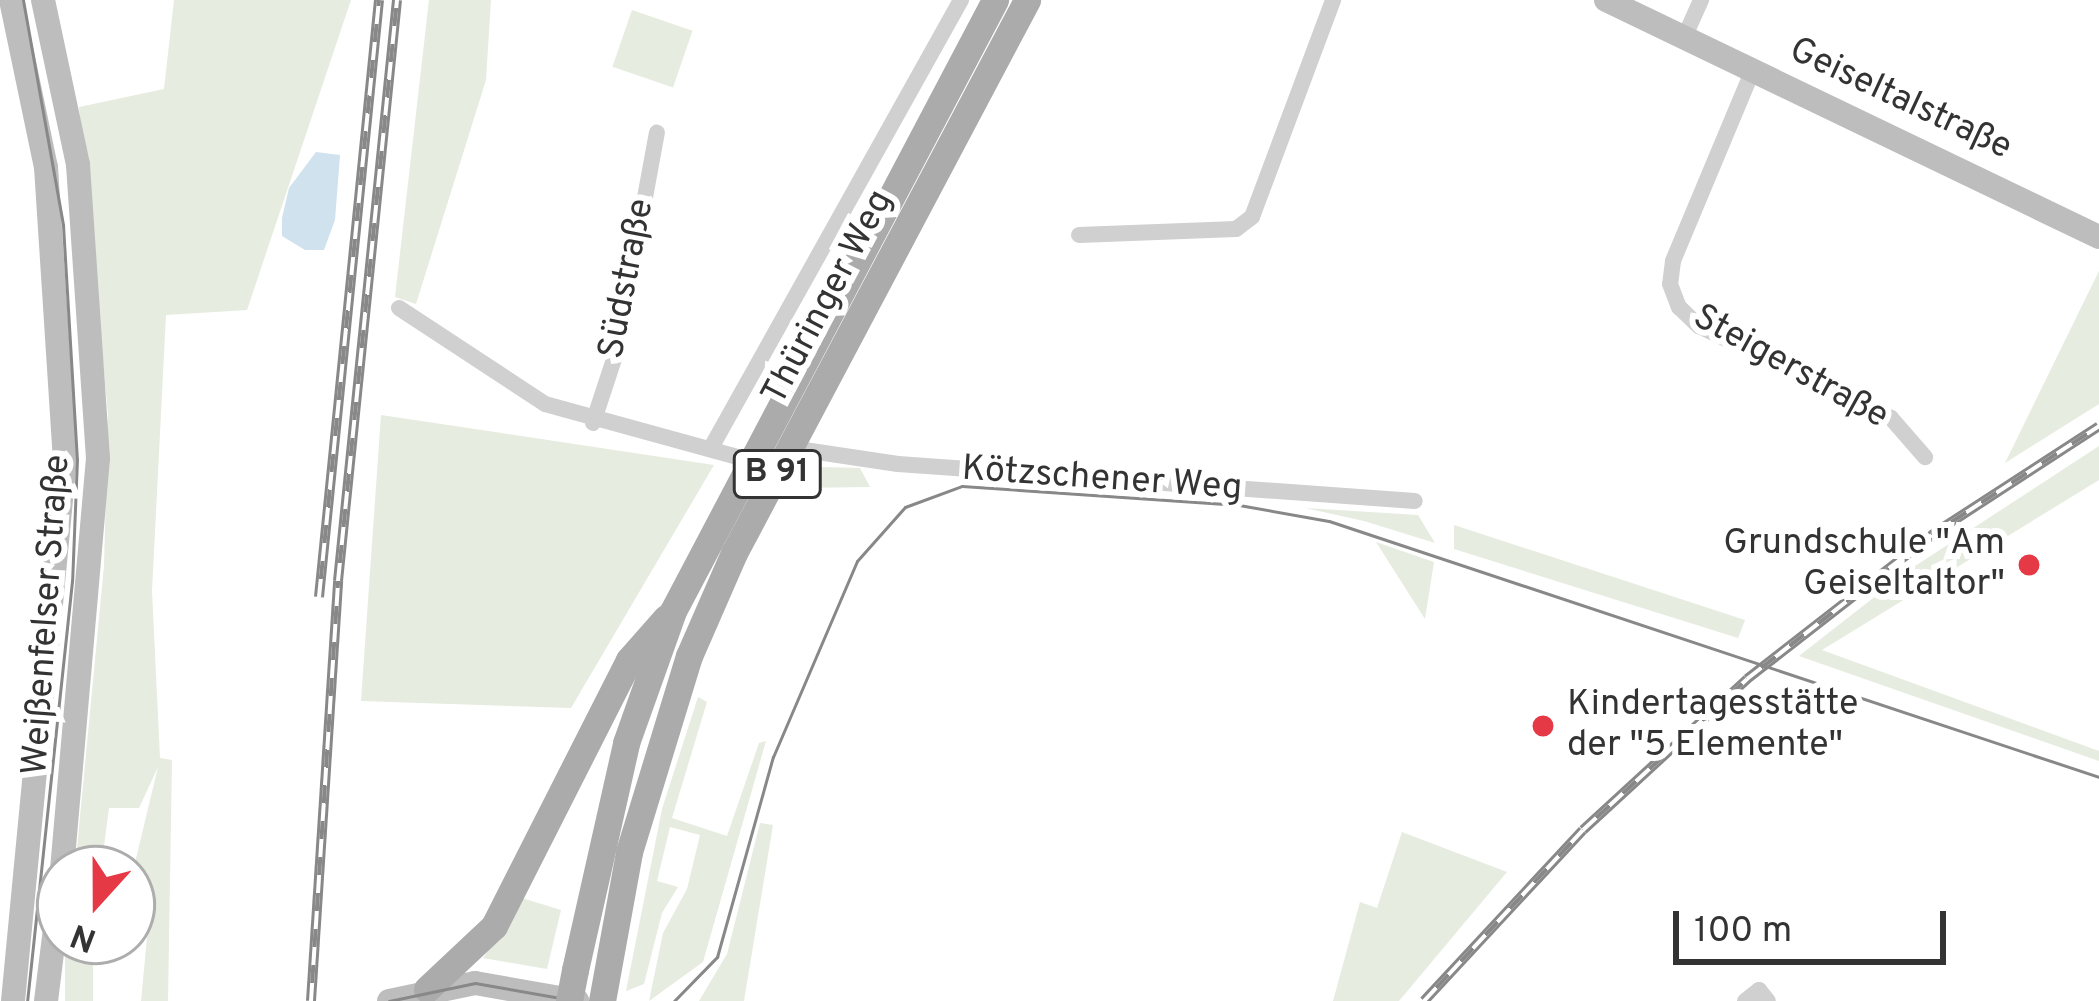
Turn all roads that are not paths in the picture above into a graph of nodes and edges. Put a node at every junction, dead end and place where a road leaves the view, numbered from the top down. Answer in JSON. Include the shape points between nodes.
{"nodes":[{"id":1,"x":10,"y":0,"type":"edge"},
{"id":2,"x":44,"y":0,"type":"edge"},
{"id":3,"x":961,"y":0,"type":"edge"},
{"id":4,"x":995,"y":0,"type":"edge"},
{"id":5,"x":1027,"y":0,"type":"edge"},
{"id":6,"x":1333,"y":0,"type":"edge"},
{"id":7,"x":1606,"y":0,"type":"edge"},
{"id":8,"x":1701,"y":0,"type":"edge"},
{"id":9,"x":1684,"y":38,"type":"junction"},
{"id":10,"x":921,"y":70,"type":"junction"},
{"id":11,"x":1752,"y":72,"type":"junction"},
{"id":12,"x":950,"y":86,"type":"junction"},
{"id":13,"x":657,"y":133,"type":"dead end"},
{"id":14,"x":1079,"y":235,"type":"dead end"},
{"id":15,"x":2099,"y":236,"type":"edge"},
{"id":16,"x":399,"y":308,"type":"dead end"},
{"id":17,"x":593,"y":423,"type":"junction"},
{"id":18,"x":712,"y":446,"type":"junction"},
{"id":19,"x":791,"y":448,"type":"junction"},
{"id":20,"x":1925,"y":458,"type":"dead end"},
{"id":21,"x":749,"y":460,"type":"junction"},
{"id":22,"x":1415,"y":501,"type":"dead end"},
{"id":23,"x":673,"y":611,"type":"junction"},
{"id":24,"x":64,"y":845,"type":"edge"},
{"id":25,"x":50,"y":965,"type":"edge"},
{"id":26,"x":427,"y":989,"type":"junction"},
{"id":27,"x":604,"y":990,"type":"edge"},
{"id":28,"x":13,"y":1001,"type":"edge"},
{"id":29,"x":46,"y":1001,"type":"edge"},
{"id":30,"x":388,"y":1001,"type":"edge"},
{"id":31,"x":573,"y":1001,"type":"edge"},
{"id":32,"x":1745,"y":1001,"type":"edge"},
{"id":33,"x":1768,"y":1001,"type":"edge"}],
"edges":[{"from":1,"to":28,"type":"main road","name":"Weißenfelser Straße","via":[[46,167],[65,502]]},
{"from":2,"to":24,"type":"main road","name":"Weißenfelser Straße","via":[[78,165],[95,367],[97,500]]},
{"from":3,"to":10,"type":"street","name":"Thüringer Weg"},
{"from":4,"to":12,"type":"main road","name":"Thüringer Weg","number":"B 91"},
{"from":5,"to":19,"type":"main road","name":"Thüringer Weg","number":"B 91"},
{"from":6,"to":14,"type":"street","via":[[1252,218],[1236,229]]},
{"from":7,"to":9,"type":"main road","name":"Geiseltalstraße"},
{"from":8,"to":9,"type":"street"},
{"from":9,"to":11,"type":"main road","name":"Geiseltalstraße"},
{"from":10,"to":12,"type":"street"},
{"from":10,"to":18,"type":"street","name":"Thüringer Weg"},
{"from":11,"to":15,"type":"main road","name":"Geiseltalstraße"},
{"from":11,"to":20,"type":"street","name":"Steigerstraße","via":[[1673,261],[1679,307],[1699,326],[1891,418]]},
{"from":12,"to":21,"type":"main road","name":"Thüringer Weg","number":"B 91"},
{"from":13,"to":17,"type":"street","name":"Südstraße","via":[[617,350]]},
{"from":16,"to":17,"type":"street","via":[[545,404]]},
{"from":17,"to":18,"type":"street"},
{"from":18,"to":21,"type":"street"},
{"from":19,"to":22,"type":"street","name":"Kötzschener Weg","via":[[898,464]]},
{"from":19,"to":27,"type":"main road","name":"Thüringer Weg","number":"B 91","via":[[734,553],[655,752]]},
{"from":21,"to":23,"type":"main road","name":"Thüringer Weg","number":"B 91"},
{"from":23,"to":26,"type":"main road","via":[[629,661],[494,926]]},
{"from":23,"to":31,"type":"main road","name":"Thüringer Weg","number":"B 91","bridge":true,"via":[[626,743]]},
{"from":25,"to":29,"type":"main road"},
{"from":26,"to":30,"type":"main road"},
{"from":26,"to":31,"type":"main road","via":[[495,983]]},
{"from":32,"to":33,"type":"street","via":[[1760,990]]}]}
